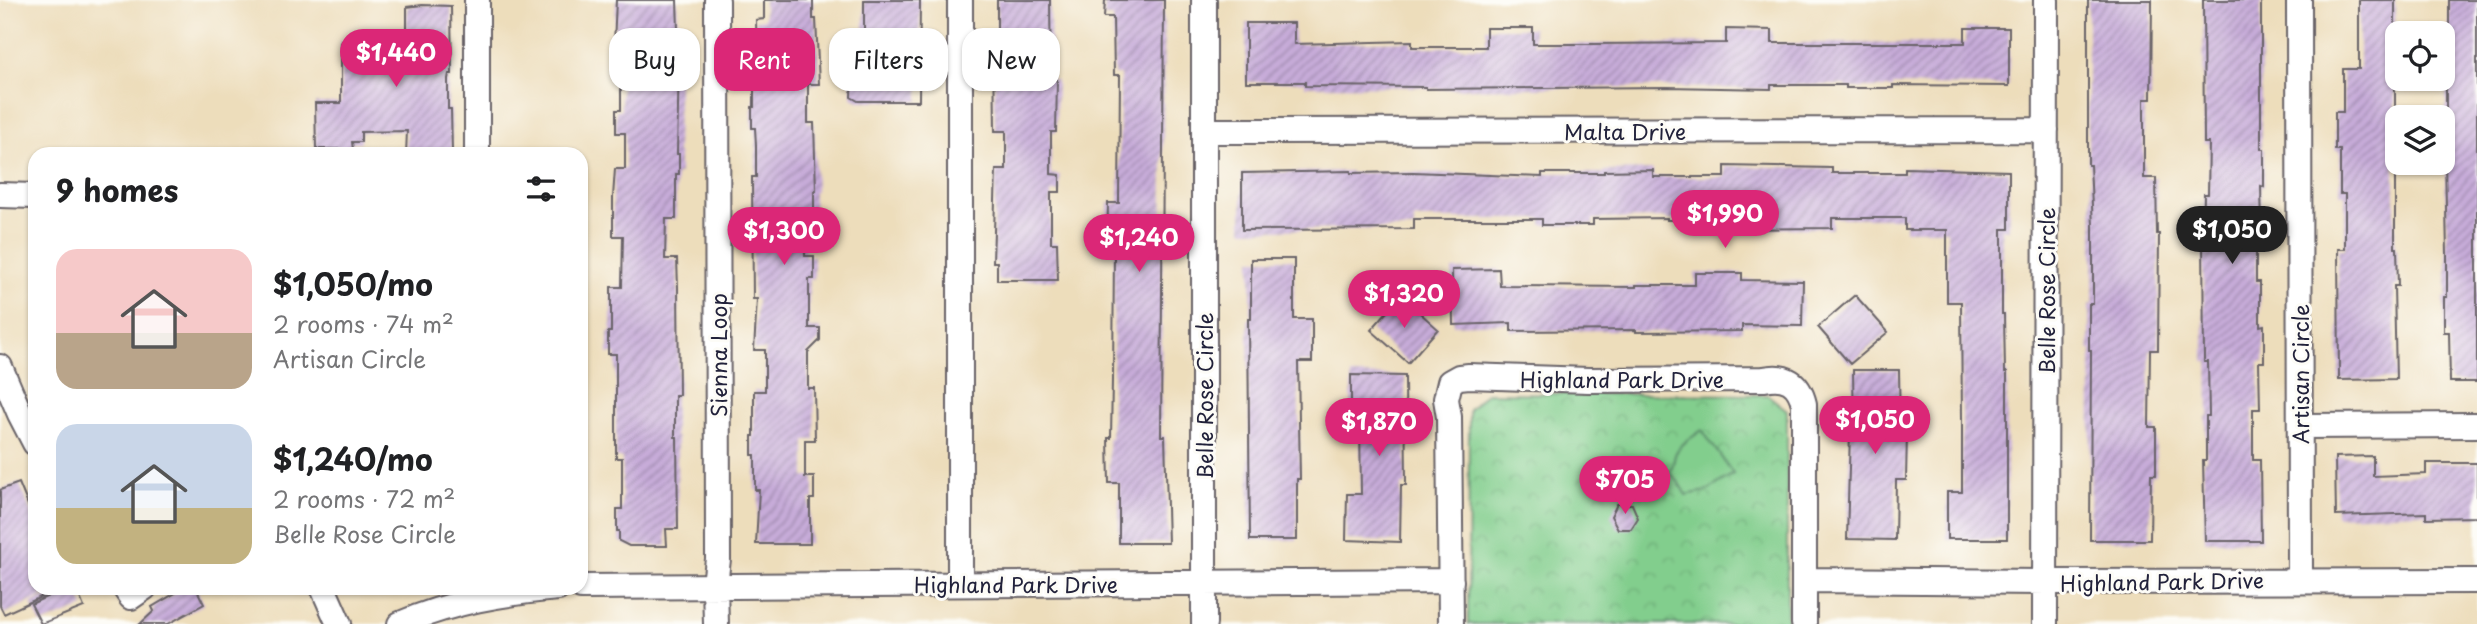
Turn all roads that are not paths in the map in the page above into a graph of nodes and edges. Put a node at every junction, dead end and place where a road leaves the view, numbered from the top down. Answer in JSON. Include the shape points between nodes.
{"nodes":[{"id":1,"x":477,"y":0,"type":"edge"},
{"id":2,"x":717,"y":0,"type":"edge"},
{"id":3,"x":960,"y":0,"type":"edge"},
{"id":4,"x":1204,"y":0,"type":"edge"},
{"id":5,"x":2046,"y":0,"type":"edge"},
{"id":6,"x":2299,"y":0,"type":"edge"},
{"id":7,"x":2046,"y":130,"type":"junction"},
{"id":8,"x":1204,"y":131,"type":"junction"},
{"id":9,"x":477,"y":147,"type":"edge"},
{"id":10,"x":0,"y":195,"type":"edge"},
{"id":11,"x":28,"y":196,"type":"edge"},
{"id":12,"x":0,"y":367,"type":"edge"},
{"id":13,"x":2477,"y":425,"type":"edge"},
{"id":14,"x":2301,"y":426,"type":"junction"},
{"id":15,"x":28,"y":429,"type":"edge"},
{"id":16,"x":1805,"y":580,"type":"junction"},
{"id":17,"x":2300,"y":580,"type":"junction"},
{"id":18,"x":1451,"y":581,"type":"junction"},
{"id":19,"x":2477,"y":581,"type":"edge"},
{"id":20,"x":1204,"y":582,"type":"junction"},
{"id":21,"x":2046,"y":582,"type":"junction"},
{"id":22,"x":960,"y":584,"type":"junction"},
{"id":23,"x":715,"y":585,"type":"junction"},
{"id":24,"x":588,"y":587,"type":"edge"},
{"id":25,"x":326,"y":595,"type":"edge"},
{"id":26,"x":498,"y":595,"type":"edge"},
{"id":27,"x":339,"y":624,"type":"edge"},
{"id":28,"x":400,"y":624,"type":"edge"},
{"id":29,"x":716,"y":624,"type":"edge"},
{"id":30,"x":1204,"y":624,"type":"edge"},
{"id":31,"x":1451,"y":624,"type":"edge"},
{"id":32,"x":1804,"y":624,"type":"edge"},
{"id":33,"x":2045,"y":624,"type":"edge"}],
"edges":[{"from":1,"to":9,"type":"street"},
{"from":2,"to":23,"type":"street","name":"Sienna Loop"},
{"from":3,"to":22,"type":"street"},
{"from":4,"to":8,"type":"street","name":"Belle Rose Circle"},
{"from":5,"to":7,"type":"street","name":"Belle Rose Circle"},
{"from":6,"to":14,"type":"street","name":"Artisan Circle"},
{"from":7,"to":8,"type":"street","name":"Malta Drive"},
{"from":7,"to":21,"type":"street","name":"Belle Rose Circle"},
{"from":8,"to":20,"type":"street","name":"Belle Rose Circle"},
{"from":10,"to":11,"type":"street"},
{"from":12,"to":15,"type":"street"},
{"from":13,"to":14,"type":"street"},
{"from":14,"to":17,"type":"street","name":"Artisan Circle"},
{"from":16,"to":18,"type":"street","name":"Highland Park Drive","via":[[1804,404],[1796,383],[1776,377],[1588,380],[1469,376],[1450,382],[1446,399]]},
{"from":16,"to":21,"type":"street","name":"Highland Park Drive"},
{"from":16,"to":32,"type":"street","name":"Highland Park Drive"},
{"from":17,"to":19,"type":"street","name":"Highland Park Drive"},
{"from":17,"to":21,"type":"street","name":"Highland Park Drive"},
{"from":18,"to":20,"type":"street","name":"Highland Park Drive"},
{"from":18,"to":31,"type":"street","name":"Highland Park Drive"},
{"from":20,"to":22,"type":"street","name":"Highland Park Drive"},
{"from":20,"to":30,"type":"street","name":"Belle Rose Circle"},
{"from":21,"to":33,"type":"street","name":"Belle Rose Circle"},
{"from":22,"to":23,"type":"street","name":"Highland Park Drive"},
{"from":23,"to":24,"type":"street","name":"Highland Park Drive"},
{"from":23,"to":29,"type":"street","name":"Sienna Loop"},
{"from":25,"to":27,"type":"street"},
{"from":26,"to":28,"type":"street","via":[[454,604]]}]}
